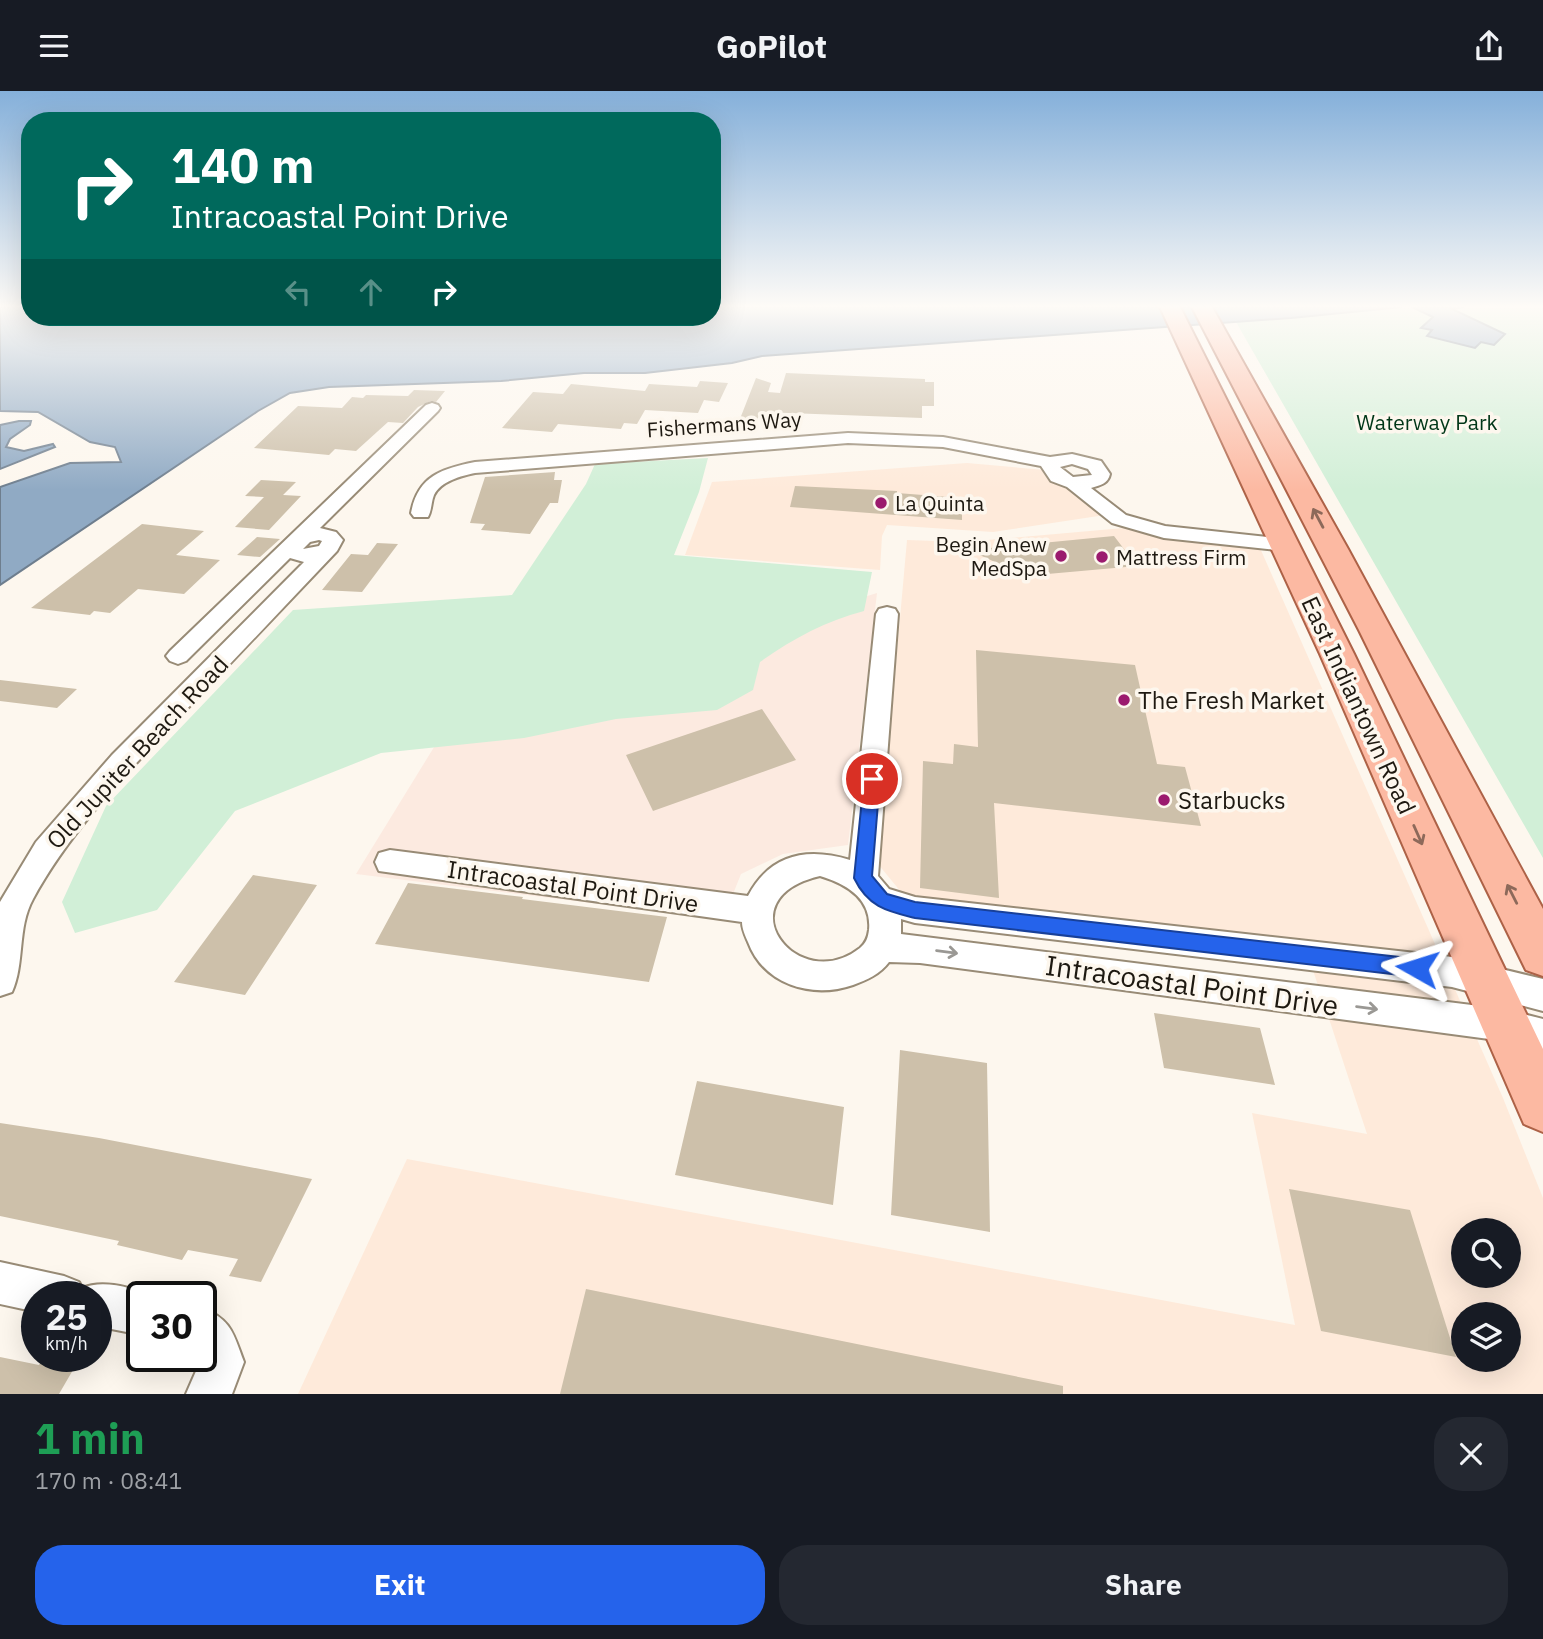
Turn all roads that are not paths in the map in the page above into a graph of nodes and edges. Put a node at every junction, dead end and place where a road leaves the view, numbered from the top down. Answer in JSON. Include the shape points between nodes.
{"nodes":[{"id":1,"x":1200,"y":368,"type":"edge"},
{"id":2,"x":1236,"y":368,"type":"edge"},
{"id":3,"x":432,"y":408,"type":"dead end"},
{"id":4,"x":1052,"y":463,"type":"junction"},
{"id":5,"x":1096,"y":481,"type":"junction"},
{"id":6,"x":1073,"y":482,"type":"junction"},
{"id":7,"x":421,"y":513,"type":"dead end"},
{"id":8,"x":1282,"y":539,"type":"junction"},
{"id":9,"x":294,"y":544,"type":"junction"},
{"id":10,"x":887,"y":614,"type":"dead end"},
{"id":11,"x":178,"y":656,"type":"dead end"},
{"id":12,"x":1421,"y":714,"type":"junction"},
{"id":13,"x":390,"y":862,"type":"dead end"},
{"id":14,"x":872,"y":889,"type":"junction"},
{"id":15,"x":756,"y":910,"type":"junction"},
{"id":16,"x":879,"y":947,"type":"junction"},
{"id":17,"x":1543,"y":955,"type":"edge"},
{"id":18,"x":1483,"y":979,"type":"junction"},
{"id":19,"x":0,"y":982,"type":"edge"},
{"id":20,"x":1530,"y":1019,"type":"edge"},
{"id":21,"x":1543,"y":1105,"type":"edge"},
{"id":22,"x":0,"y":1283,"type":"edge"},
{"id":23,"x":21,"y":1288,"type":"edge"},
{"id":24,"x":217,"y":1349,"type":"edge"},
{"id":25,"x":209,"y":1394,"type":"edge"}],
"edges":[{"from":1,"to":8,"type":"main road","name":"East Indiantown Road"},
{"from":12,"to":2,"type":"main road","name":"East Indiantown Road","one_way":true},
{"from":3,"to":9,"type":"street","name":"Old Jupiter Beach Road"},
{"from":4,"to":5,"type":"street","name":"Fishermans Way","via":[[1064,459],[1088,462],[1100,470]]},
{"from":4,"to":6,"type":"street","via":[[1053,474]]},
{"from":4,"to":7,"type":"street","name":"Fishermans Way","via":[[943,442],[848,438],[507,463],[473,467],[439,480],[425,493]]},
{"from":5,"to":6,"type":"street"},
{"from":5,"to":8,"type":"street","name":"Fishermans Way","via":[[1134,513]]},
{"from":6,"to":8,"type":"street","via":[[1119,519],[1164,532]]},
{"from":8,"to":12,"type":"main road","via":[[1307,551],[1317,562],[1367,661]]},
{"from":8,"to":18,"type":"main road","name":"East Indiantown Road","one_way":true},
{"from":9,"to":11,"type":"street","name":"Old Jupiter Beach Road"},
{"from":9,"to":19,"type":"street","name":"Old Jupiter Beach Road","via":[[309,535],[327,535],[333,543],[121,762],[46,850],[16,900]]},
{"from":10,"to":14,"type":"street"},
{"from":17,"to":12,"type":"main road","name":"East Indiantown Road","one_way":true},
{"from":13,"to":15,"type":"street","name":"Intracoastal Point Drive"},
{"from":14,"to":15,"type":"street","via":[[850,870],[820,863],[791,869],[768,885]]},
{"from":14,"to":16,"type":"street","via":[[886,923]]},
{"from":14,"to":18,"type":"street","name":"Intracoastal Point Drive","via":[[915,910]]},
{"from":15,"to":16,"type":"street","via":[[766,949],[803,974],[849,972],[869,960]]},
{"from":16,"to":20,"type":"street","name":"Intracoastal Point Drive","one_way":true},
{"from":18,"to":20,"type":"main road","name":"East Indiantown Road"},
{"from":20,"to":21,"type":"main road","name":"East Indiantown Road"},
{"from":22,"to":23,"type":"street"},
{"from":24,"to":25,"type":"street","via":[[222,1363]]}]}
